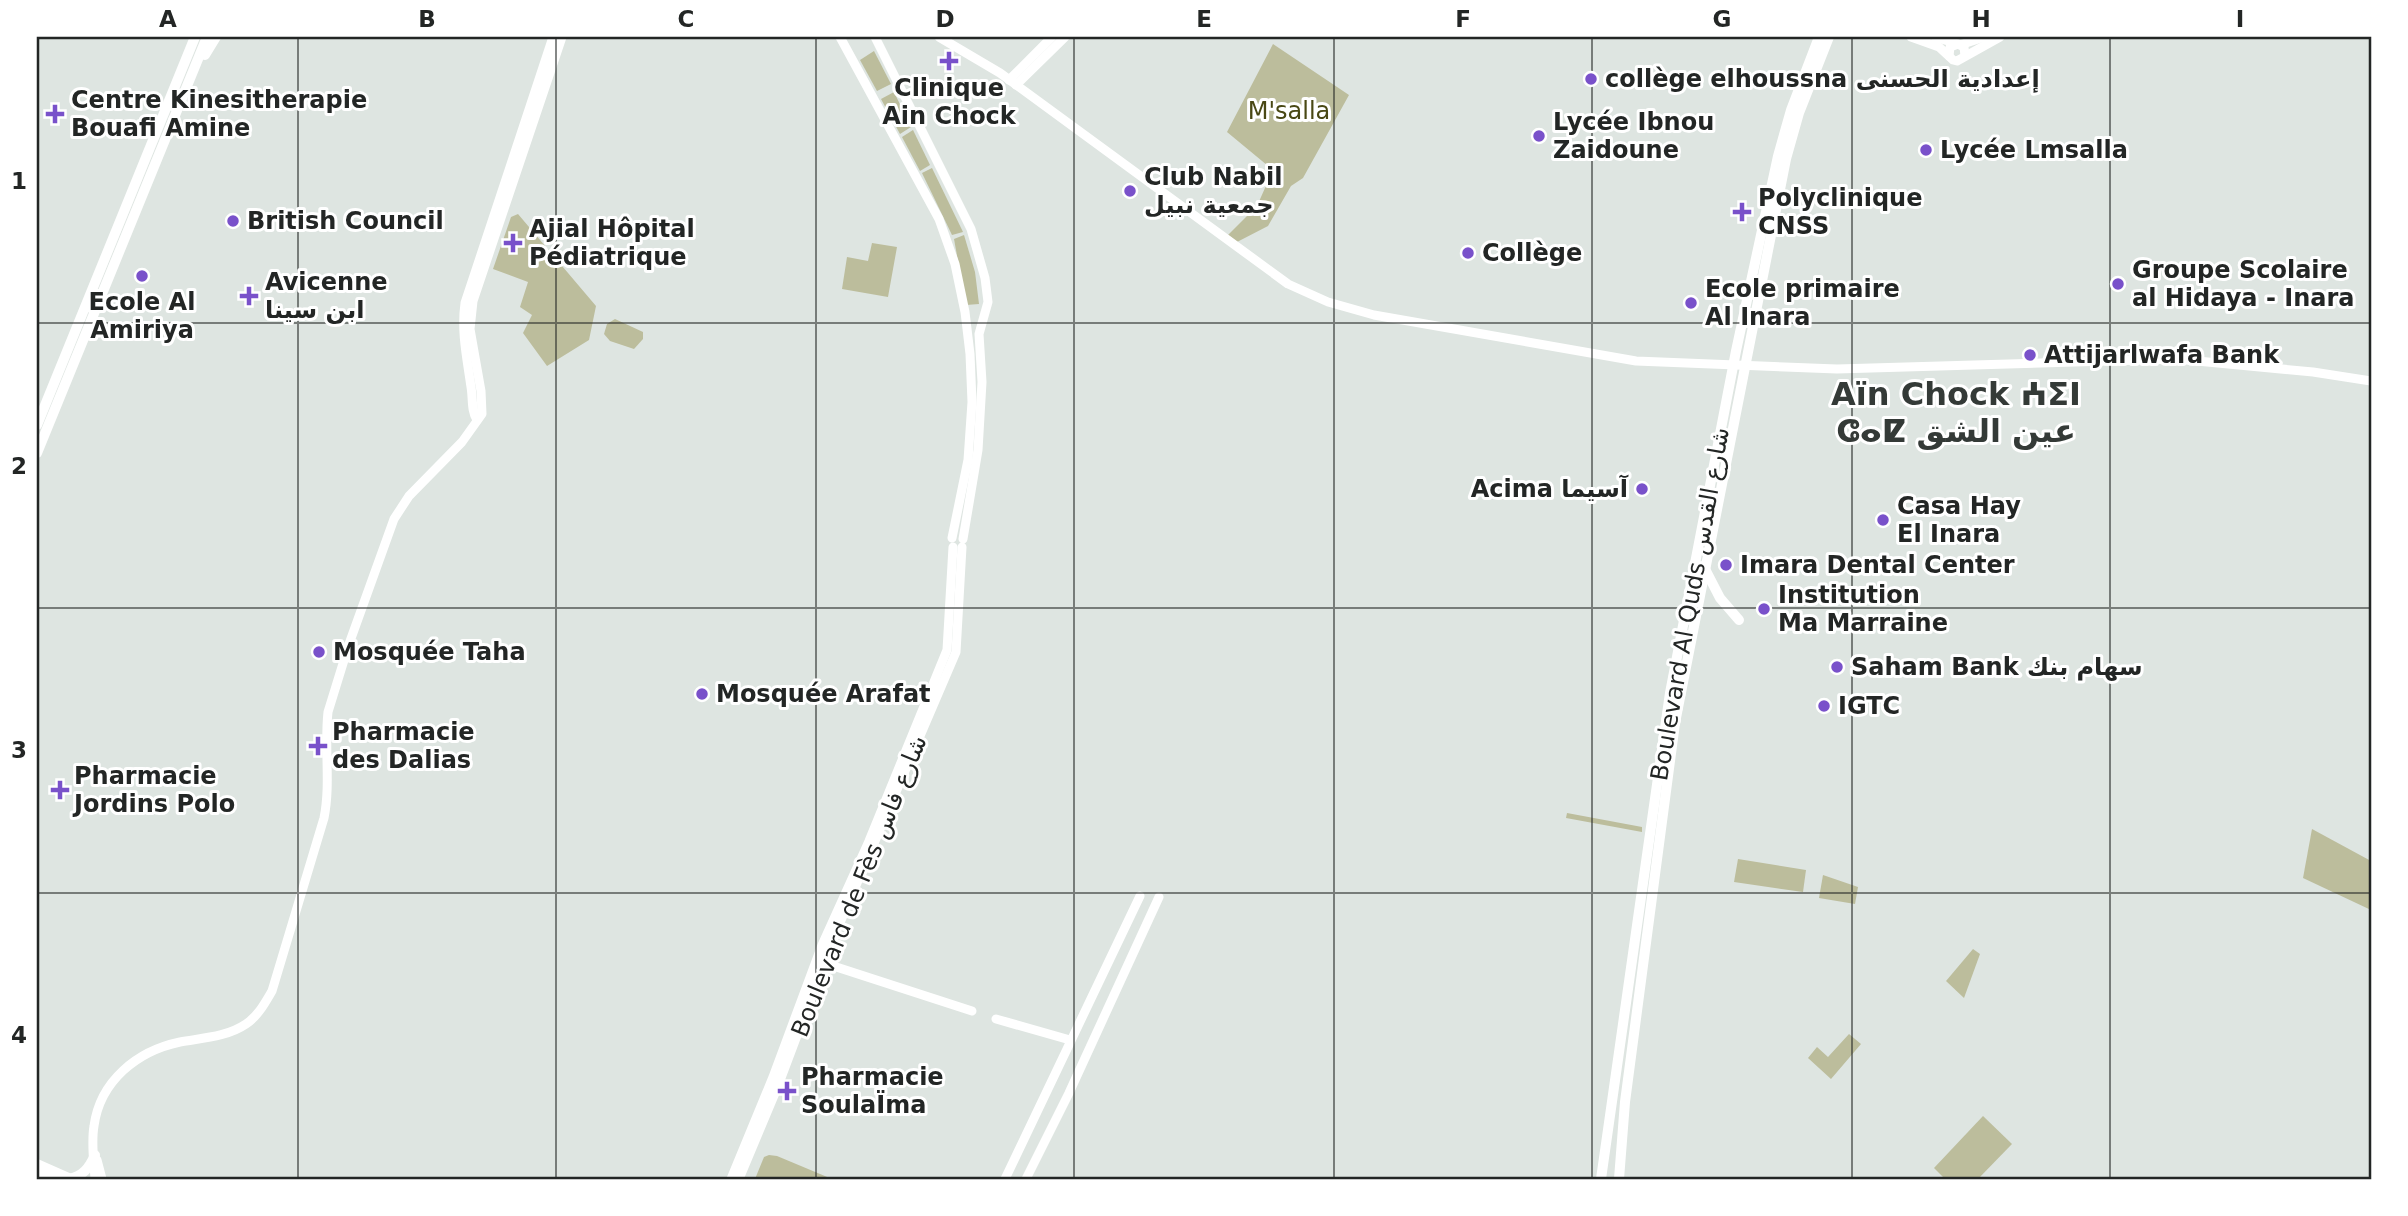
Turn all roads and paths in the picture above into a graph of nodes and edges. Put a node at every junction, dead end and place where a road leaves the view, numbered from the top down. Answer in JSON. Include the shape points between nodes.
{"nodes":[{"id":1,"x":188,"y":37,"type":"edge"},
{"id":2,"x":195,"y":37,"type":"edge"},
{"id":3,"x":207,"y":37,"type":"edge"},
{"id":4,"x":216,"y":37,"type":"edge"},
{"id":5,"x":553,"y":37,"type":"edge"},
{"id":6,"x":562,"y":37,"type":"edge"},
{"id":7,"x":840,"y":37,"type":"edge"},
{"id":8,"x":876,"y":37,"type":"edge"},
{"id":9,"x":939,"y":37,"type":"edge"},
{"id":10,"x":1052,"y":37,"type":"edge"},
{"id":11,"x":1065,"y":37,"type":"edge"},
{"id":12,"x":1819,"y":37,"type":"edge"},
{"id":13,"x":1829,"y":37,"type":"edge"},
{"id":14,"x":1911,"y":37,"type":"edge"},
{"id":15,"x":1935,"y":37,"type":"edge"},
{"id":16,"x":1984,"y":37,"type":"edge"},
{"id":17,"x":2000,"y":37,"type":"edge"},
{"id":18,"x":1959,"y":44,"type":"junction"},
{"id":19,"x":1949,"y":56,"type":"junction"},
{"id":20,"x":1965,"y":56,"type":"junction"},
{"id":21,"x":1013,"y":83,"type":"junction"},
{"id":22,"x":185,"y":90,"type":"junction"},
{"id":23,"x":170,"y":98,"type":"junction"},
{"id":24,"x":1739,"y":364,"type":"junction"},
{"id":25,"x":2371,"y":381,"type":"edge"},
{"id":26,"x":477,"y":420,"type":"junction"},
{"id":27,"x":37,"y":425,"type":"edge"},
{"id":28,"x":37,"y":453,"type":"edge"},
{"id":29,"x":958,"y":543,"type":"junction"},
{"id":30,"x":1704,"y":567,"type":"junction"},
{"id":31,"x":1739,"y":620,"type":"dead end"},
{"id":32,"x":1140,"y":896,"type":"dead end"},
{"id":33,"x":1159,"y":897,"type":"dead end"},
{"id":34,"x":824,"y":963,"type":"junction"},
{"id":35,"x":972,"y":1011,"type":"dead end"},
{"id":36,"x":996,"y":1019,"type":"dead end"},
{"id":37,"x":1070,"y":1040,"type":"junction"},
{"id":38,"x":95,"y":1155,"type":"junction"},
{"id":39,"x":37,"y":1164,"type":"edge"},
{"id":40,"x":37,"y":1173,"type":"edge"},
{"id":41,"x":50,"y":1179,"type":"edge"},
{"id":42,"x":70,"y":1179,"type":"edge"},
{"id":43,"x":95,"y":1179,"type":"edge"},
{"id":44,"x":102,"y":1179,"type":"edge"},
{"id":45,"x":731,"y":1179,"type":"edge"},
{"id":46,"x":739,"y":1179,"type":"edge"},
{"id":47,"x":1005,"y":1179,"type":"edge"},
{"id":48,"x":1026,"y":1179,"type":"edge"},
{"id":49,"x":1601,"y":1179,"type":"edge"},
{"id":50,"x":1619,"y":1179,"type":"edge"}],
"edges":[{"from":1,"to":23,"type":"highway"},
{"from":2,"to":23,"type":"highway"},
{"from":3,"to":22,"type":"highway"},
{"from":4,"to":22,"type":"highway"},
{"from":5,"to":26,"type":"main road","via":[[464,303],[463,336]]},
{"from":6,"to":26,"type":"main road","via":[[473,301],[471,342],[482,400]]},
{"from":7,"to":29,"type":"main road","name":"Boulevard de Fès شارع فاس","via":[[939,219],[955,264],[972,381]]},
{"from":8,"to":29,"type":"main road","name":"Boulevard de Fès شارع فاس","via":[[971,229],[985,278],[988,302],[979,334],[978,450]]},
{"from":9,"to":21,"type":"main road"},
{"from":10,"to":21,"type":"main road"},
{"from":11,"to":21,"type":"main road"},
{"from":12,"to":24,"type":"main road","name":"Boulevard Al Quds شارع القدس","via":[[1781,143]]},
{"from":13,"to":24,"type":"main road","name":"Boulevard Al Quds شارع القدس","via":[[1791,139]]},
{"from":14,"to":19,"type":"main road","via":[[1939,47]]},
{"from":15,"to":18,"type":"main road"},
{"from":16,"to":18,"type":"main road"},
{"from":17,"to":20,"type":"main road"},
{"from":18,"to":19,"type":"main road","via":[[1950,47]]},
{"from":18,"to":20,"type":"main road"},
{"from":19,"to":20,"type":"main road","via":[[1957,61]]},
{"from":21,"to":24,"type":"main road","via":[[1265,268],[1315,297],[1374,315],[1636,362]]},
{"from":22,"to":28,"type":"highway"},
{"from":23,"to":27,"type":"highway"},
{"from":24,"to":25,"type":"main road","via":[[1901,369],[2176,359]]},
{"from":24,"to":30,"type":"main road","name":"Boulevard Al Quds شارع القدس"},
{"from":24,"to":49,"type":"main road","name":"Boulevard Al Quds شارع القدس","via":[[1670,693]]},
{"from":26,"to":38,"type":"main road","via":[[409,496],[379,556],[328,712],[328,800],[321,831],[266,1002],[246,1024],[227,1034],[154,1049],[127,1066],[97,1110]]},
{"from":29,"to":34,"type":"main road","name":"Boulevard de Fès شارع فاس","via":[[956,652]]},
{"from":29,"to":45,"type":"main road","name":"Boulevard de Fès شارع فاس","via":[[947,650],[822,945]]},
{"from":30,"to":31,"type":"main road","via":[[1720,598]]},
{"from":30,"to":50,"type":"main road","name":"Boulevard Al Quds شارع القدس","via":[[1675,723]]},
{"from":32,"to":37,"type":"main road"},
{"from":33,"to":48,"type":"main road"},
{"from":34,"to":35,"type":"main road"},
{"from":34,"to":46,"type":"main road","name":"Boulevard de Fès شارع فاس"},
{"from":36,"to":37,"type":"main road"},
{"from":37,"to":47,"type":"main road"},
{"from":38,"to":42,"type":"main road","via":[[86,1171]]},
{"from":38,"to":43,"type":"main road"},
{"from":38,"to":44,"type":"main road"},
{"from":39,"to":42,"type":"main road"},
{"from":40,"to":41,"type":"main road"}]}
